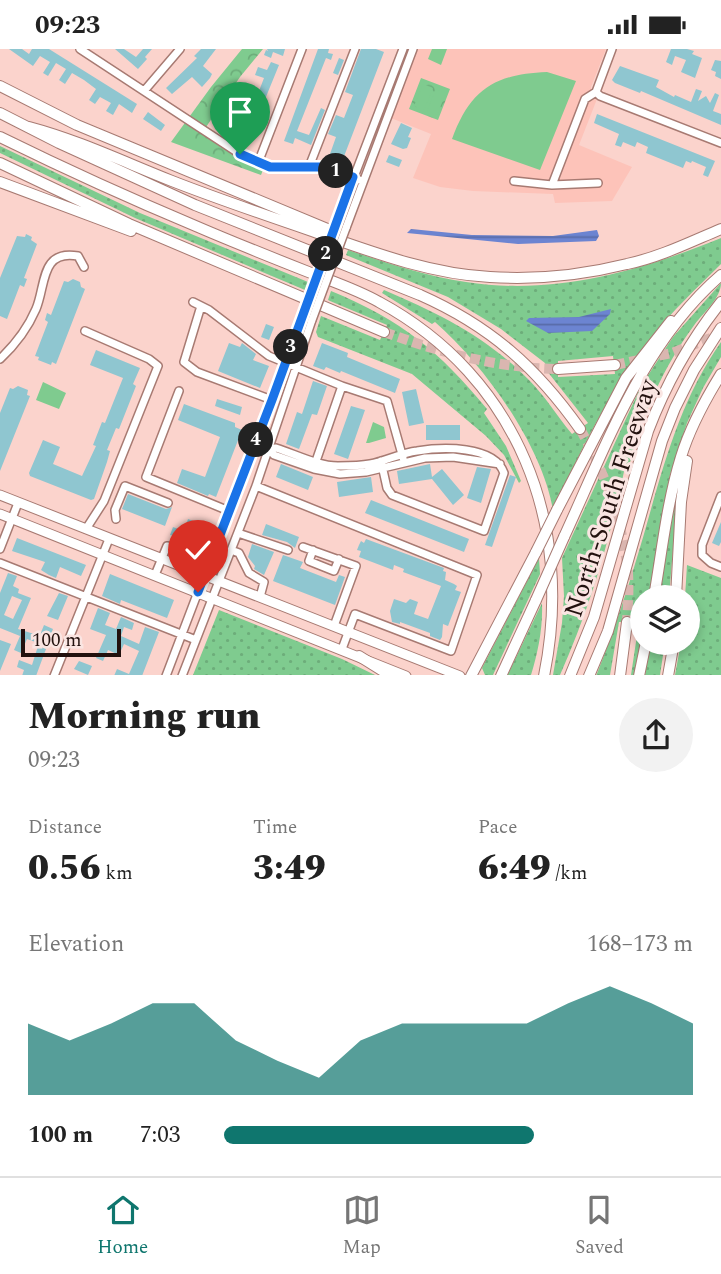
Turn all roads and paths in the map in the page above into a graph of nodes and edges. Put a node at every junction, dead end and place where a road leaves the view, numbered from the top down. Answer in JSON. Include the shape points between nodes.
{"nodes":[{"id":1,"x":80,"y":49,"type":"edge"},
{"id":2,"x":180,"y":49,"type":"edge"},
{"id":3,"x":302,"y":49,"type":"edge"},
{"id":4,"x":355,"y":49,"type":"edge"},
{"id":5,"x":403,"y":49,"type":"edge"},
{"id":6,"x":413,"y":49,"type":"edge"},
{"id":7,"x":612,"y":49,"type":"edge"},
{"id":8,"x":0,"y":86,"type":"edge"},
{"id":9,"x":144,"y":91,"type":"junction"},
{"id":10,"x":596,"y":92,"type":"junction"},
{"id":11,"x":0,"y":113,"type":"edge"},
{"id":12,"x":29,"y":127,"type":"junction"},
{"id":13,"x":0,"y":137,"type":"edge"},
{"id":14,"x":721,"y":143,"type":"edge"},
{"id":15,"x":0,"y":163,"type":"edge"},
{"id":16,"x":258,"y":163,"type":"junction"},
{"id":17,"x":309,"y":167,"type":"junction"},
{"id":18,"x":353,"y":177,"type":"junction"},
{"id":19,"x":362,"y":181,"type":"junction"},
{"id":20,"x":514,"y":181,"type":"dead end"},
{"id":21,"x":0,"y":182,"type":"edge"},
{"id":22,"x":598,"y":183,"type":"dead end"},
{"id":23,"x":552,"y":185,"type":"junction"},
{"id":24,"x":721,"y":229,"type":"edge"},
{"id":25,"x":164,"y":239,"type":"junction"},
{"id":26,"x":374,"y":251,"type":"junction"},
{"id":27,"x":84,"y":267,"type":"dead end"},
{"id":28,"x":721,"y":275,"type":"edge"},
{"id":29,"x":193,"y":302,"type":"dead end"},
{"id":30,"x":721,"y":302,"type":"edge"},
{"id":31,"x":201,"y":306,"type":"junction"},
{"id":32,"x":685,"y":312,"type":"junction"},
{"id":33,"x":721,"y":328,"type":"edge"},
{"id":34,"x":85,"y":331,"type":"dead end"},
{"id":35,"x":384,"y":333,"type":"tunnel mouth"},
{"id":36,"x":0,"y":359,"type":"edge"},
{"id":37,"x":285,"y":363,"type":"junction"},
{"id":38,"x":615,"y":365,"type":"tunnel mouth"},
{"id":39,"x":296,"y":367,"type":"junction"},
{"id":40,"x":558,"y":369,"type":"tunnel mouth"},
{"id":41,"x":721,"y":374,"type":"edge"},
{"id":42,"x":342,"y":386,"type":"junction"},
{"id":43,"x":713,"y":387,"type":"junction"},
{"id":44,"x":179,"y":391,"type":"dead end"},
{"id":45,"x":272,"y":400,"type":"junction"},
{"id":46,"x":580,"y":429,"type":"tunnel mouth"},
{"id":47,"x":268,"y":449,"type":"junction"},
{"id":48,"x":403,"y":458,"type":"junction"},
{"id":49,"x":315,"y":465,"type":"junction"},
{"id":50,"x":382,"y":465,"type":"junction"},
{"id":51,"x":256,"y":486,"type":"junction"},
{"id":52,"x":0,"y":495,"type":"edge"},
{"id":53,"x":721,"y":496,"type":"edge"},
{"id":54,"x":233,"y":501,"type":"junction"},
{"id":55,"x":18,"y":503,"type":"junction"},
{"id":56,"x":168,"y":503,"type":"dead end"},
{"id":57,"x":248,"y":507,"type":"junction"},
{"id":58,"x":229,"y":511,"type":"junction"},
{"id":59,"x":0,"y":514,"type":"edge"},
{"id":60,"x":12,"y":519,"type":"junction"},
{"id":61,"x":116,"y":519,"type":"dead end"},
{"id":62,"x":86,"y":529,"type":"junction"},
{"id":63,"x":238,"y":533,"type":"junction"},
{"id":64,"x":109,"y":538,"type":"junction"},
{"id":65,"x":303,"y":547,"type":"dead end"},
{"id":66,"x":0,"y":549,"type":"edge"},
{"id":67,"x":231,"y":550,"type":"junction"},
{"id":68,"x":288,"y":550,"type":"dead end"},
{"id":69,"x":313,"y":550,"type":"junction"},
{"id":70,"x":103,"y":554,"type":"junction"},
{"id":71,"x":162,"y":559,"type":"junction"},
{"id":72,"x":211,"y":559,"type":"junction"},
{"id":73,"x":339,"y":559,"type":"junction"},
{"id":74,"x":0,"y":563,"type":"edge"},
{"id":75,"x":721,"y":567,"type":"edge"},
{"id":76,"x":155,"y":575,"type":"junction"},
{"id":77,"x":204,"y":575,"type":"junction"},
{"id":78,"x":219,"y":581,"type":"junction"},
{"id":79,"x":656,"y":585,"type":"edge"},
{"id":80,"x":677,"y":585,"type":"edge"},
{"id":81,"x":198,"y":592,"type":"junction"},
{"id":82,"x":86,"y":596,"type":"junction"},
{"id":83,"x":260,"y":597,"type":"junction"},
{"id":84,"x":212,"y":598,"type":"junction"},
{"id":85,"x":627,"y":622,"type":"tunnel mouth"},
{"id":86,"x":334,"y":626,"type":"junction"},
{"id":87,"x":348,"y":632,"type":"junction"},
{"id":88,"x":181,"y":634,"type":"junction"},
{"id":89,"x":196,"y":640,"type":"junction"},
{"id":90,"x":342,"y":649,"type":"junction"},
{"id":91,"x":643,"y":655,"type":"edge"},
{"id":92,"x":672,"y":655,"type":"edge"},
{"id":93,"x":359,"y":656,"type":"junction"},
{"id":94,"x":54,"y":675,"type":"edge"},
{"id":95,"x":166,"y":675,"type":"edge"},
{"id":96,"x":182,"y":675,"type":"edge"},
{"id":97,"x":391,"y":675,"type":"edge"},
{"id":98,"x":406,"y":675,"type":"edge"},
{"id":99,"x":460,"y":675,"type":"edge"},
{"id":100,"x":471,"y":675,"type":"edge"},
{"id":101,"x":501,"y":675,"type":"edge"},
{"id":102,"x":544,"y":675,"type":"edge"},
{"id":103,"x":570,"y":675,"type":"edge"},
{"id":104,"x":589,"y":675,"type":"edge"},
{"id":105,"x":620,"y":675,"type":"edge"},
{"id":106,"x":639,"y":675,"type":"edge"},
{"id":107,"x":668,"y":675,"type":"edge"}],
"edges":[{"from":1,"to":9,"type":"street"},
{"from":2,"to":9,"type":"street"},
{"from":3,"to":16,"type":"street"},
{"from":4,"to":17,"type":"street"},
{"from":5,"to":18,"type":"street"},
{"from":6,"to":19,"type":"street"},
{"from":7,"to":10,"type":"street"},
{"from":8,"to":26,"type":"highway","via":[[77,125]]},
{"from":9,"to":16,"type":"street"},
{"from":10,"to":14,"type":"street"},
{"from":10,"to":23,"type":"street","via":[[584,99]]},
{"from":11,"to":12,"type":"highway"},
{"from":12,"to":26,"type":"highway","via":[[65,136],[217,198]]},
{"from":12,"to":46,"type":"highway","via":[[195,205],[450,309],[491,334],[528,365]]},
{"from":13,"to":102,"type":"highway","via":[[164,213],[379,301],[421,328],[464,366],[505,419],[533,475],[544,511],[554,606]]},
{"from":15,"to":25,"type":"highway"},
{"from":16,"to":17,"type":"street"},
{"from":17,"to":18,"type":"street"},
{"from":18,"to":19,"type":"street"},
{"from":18,"to":37,"type":"street","bridge":true},
{"from":19,"to":39,"type":"street","bridge":true},
{"from":20,"to":23,"type":"street"},
{"from":21,"to":25,"type":"highway","via":[[155,241]]},
{"from":22,"to":23,"type":"street"},
{"from":24,"to":26,"type":"highway","via":[[630,264],[544,277],[463,274]]},
{"from":25,"to":35,"type":"highway"},
{"from":27,"to":36,"type":"street","via":[[78,256],[56,258],[44,275],[27,327]]},
{"from":28,"to":32,"type":"highway"},
{"from":29,"to":31,"type":"street"},
{"from":30,"to":103,"type":"highway","name":"North-South Freeway","via":[[688,348],[648,431],[594,617]]},
{"from":31,"to":37,"type":"street"},
{"from":31,"to":45,"type":"street","via":[[184,362],[197,372]]},
{"from":32,"to":100,"type":"highway","bridge":true,"via":[[667,325],[626,378]]},
{"from":32,"to":101,"type":"highway","bridge":true,"via":[[636,385]]},
{"from":33,"to":104,"type":"highway","name":"North-South Freeway","via":[[694,370],[666,430],[608,631]]},
{"from":34,"to":62,"type":"street","via":[[158,366],[104,501]]},
{"from":37,"to":39,"type":"street"},
{"from":37,"to":45,"type":"street"},
{"from":38,"to":40,"type":"highway"},
{"from":39,"to":42,"type":"street"},
{"from":39,"to":47,"type":"street"},
{"from":41,"to":43,"type":"highway"},
{"from":42,"to":48,"type":"street","via":[[387,401]]},
{"from":42,"to":49,"type":"street"},
{"from":43,"to":79,"type":"highway","via":[[682,456]]},
{"from":43,"to":80,"type":"highway","via":[[683,479]]},
{"from":44,"to":58,"type":"street","via":[[146,477]]},
{"from":45,"to":54,"type":"street"},
{"from":47,"to":49,"type":"street","via":[[276,448]]},
{"from":47,"to":51,"type":"street"},
{"from":48,"to":50,"type":"street"},
{"from":48,"to":50,"type":"street","via":[[415,451],[450,449],[474,452],[501,464],[504,474],[484,531],[391,495]]},
{"from":49,"to":50,"type":"street"},
{"from":51,"to":57,"type":"street"},
{"from":51,"to":87,"type":"street","via":[[477,575],[451,652],[355,614]]},
{"from":52,"to":55,"type":"main road"},
{"from":53,"to":75,"type":"street","via":[[702,545],[702,555]]},
{"from":54,"to":57,"type":"street"},
{"from":54,"to":58,"type":"street"},
{"from":55,"to":60,"type":"street"},
{"from":55,"to":62,"type":"main road"},
{"from":56,"to":61,"type":"street","via":[[125,486]]},
{"from":57,"to":63,"type":"street"},
{"from":58,"to":72,"type":"street"},
{"from":59,"to":60,"type":"main road"},
{"from":60,"to":66,"type":"street"},
{"from":60,"to":70,"type":"main road"},
{"from":62,"to":64,"type":"main road"},
{"from":63,"to":67,"type":"street"},
{"from":63,"to":68,"type":"street"},
{"from":64,"to":70,"type":"street"},
{"from":64,"to":71,"type":"main road"},
{"from":65,"to":69,"type":"street"},
{"from":67,"to":78,"type":"street"},
{"from":67,"to":83,"type":"street","via":[[245,560],[249,573],[264,582]]},
{"from":69,"to":73,"type":"street"},
{"from":69,"to":73,"type":"street","via":[[309,561],[334,571]]},
{"from":70,"to":76,"type":"main road"},
{"from":70,"to":82,"type":"street"},
{"from":71,"to":72,"type":"street","via":[[167,546]]},
{"from":71,"to":76,"type":"street"},
{"from":71,"to":77,"type":"main road"},
{"from":72,"to":77,"type":"street"},
{"from":73,"to":86,"type":"street","via":[[356,566]]},
{"from":74,"to":82,"type":"street"},
{"from":76,"to":81,"type":"main road"},
{"from":77,"to":78,"type":"main road"},
{"from":77,"to":81,"type":"street"},
{"from":78,"to":83,"type":"main road"},
{"from":78,"to":84,"type":"street"},
{"from":81,"to":84,"type":"main road"},
{"from":81,"to":88,"type":"street"},
{"from":82,"to":88,"type":"street"},
{"from":82,"to":94,"type":"street"},
{"from":83,"to":86,"type":"main road"},
{"from":84,"to":89,"type":"street"},
{"from":84,"to":90,"type":"main road"},
{"from":85,"to":105,"type":"highway"},
{"from":86,"to":87,"type":"main road"},
{"from":87,"to":90,"type":"street"},
{"from":87,"to":99,"type":"main road"},
{"from":88,"to":89,"type":"street"},
{"from":88,"to":95,"type":"street"},
{"from":89,"to":96,"type":"street"},
{"from":90,"to":93,"type":"main road"},
{"from":91,"to":106,"type":"highway"},
{"from":92,"to":107,"type":"highway"},
{"from":93,"to":97,"type":"highway"},
{"from":93,"to":98,"type":"main road"}]}
